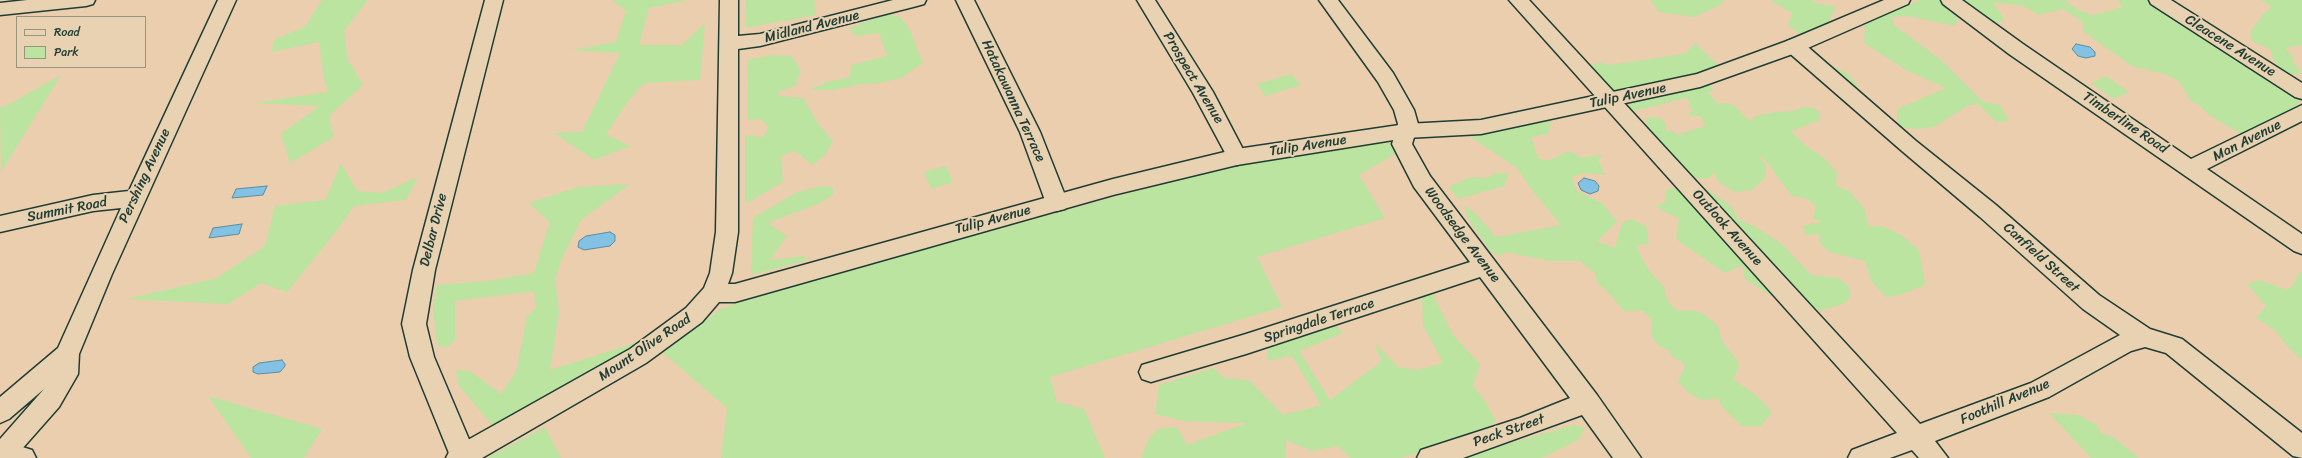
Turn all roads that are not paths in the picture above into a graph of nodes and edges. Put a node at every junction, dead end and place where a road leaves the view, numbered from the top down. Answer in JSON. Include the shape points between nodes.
{"nodes":[{"id":1,"x":86,"y":0,"type":"edge"},
{"id":2,"x":227,"y":0,"type":"edge"},
{"id":3,"x":494,"y":0,"type":"edge"},
{"id":4,"x":729,"y":0,"type":"edge"},
{"id":5,"x":917,"y":0,"type":"edge"},
{"id":6,"x":965,"y":0,"type":"edge"},
{"id":7,"x":1146,"y":0,"type":"edge"},
{"id":8,"x":1328,"y":0,"type":"edge"},
{"id":9,"x":1518,"y":0,"type":"edge"},
{"id":10,"x":1901,"y":0,"type":"edge"},
{"id":11,"x":1950,"y":0,"type":"edge"},
{"id":12,"x":2158,"y":0,"type":"edge"},
{"id":13,"x":0,"y":8,"type":"edge"},
{"id":14,"x":729,"y":44,"type":"junction"},
{"id":15,"x":1794,"y":46,"type":"junction"},
{"id":16,"x":2302,"y":92,"type":"edge"},
{"id":17,"x":1610,"y":101,"type":"junction"},
{"id":18,"x":2302,"y":112,"type":"edge"},
{"id":19,"x":1406,"y":131,"type":"junction"},
{"id":20,"x":1237,"y":157,"type":"junction"},
{"id":21,"x":2191,"y":168,"type":"junction"},
{"id":22,"x":134,"y":198,"type":"junction"},
{"id":23,"x":1058,"y":203,"type":"junction"},
{"id":24,"x":0,"y":224,"type":"edge"},
{"id":25,"x":2302,"y":245,"type":"edge"},
{"id":26,"x":1486,"y":266,"type":"junction"},
{"id":27,"x":713,"y":293,"type":"junction"},
{"id":28,"x":2145,"y":337,"type":"junction"},
{"id":29,"x":67,"y":354,"type":"junction"},
{"id":30,"x":1151,"y":372,"type":"dead end"},
{"id":31,"x":1588,"y":402,"type":"junction"},
{"id":32,"x":0,"y":412,"type":"edge"},
{"id":33,"x":1917,"y":438,"type":"junction"},
{"id":34,"x":2302,"y":448,"type":"edge"},
{"id":35,"x":9,"y":453,"type":"edge"},
{"id":36,"x":461,"y":457,"type":"edge"},
{"id":37,"x":1430,"y":458,"type":"edge"},
{"id":38,"x":1628,"y":458,"type":"edge"},
{"id":39,"x":1861,"y":458,"type":"edge"},
{"id":40,"x":1935,"y":458,"type":"edge"}],
"edges":[{"from":1,"to":13,"type":"street"},
{"from":2,"to":22,"type":"street","name":"Pershing Avenue"},
{"from":3,"to":36,"type":"street","name":"Delbar Drive","via":[[424,270],[414,324],[422,358]]},
{"from":4,"to":14,"type":"street","name":"Mount Olive Road"},
{"from":5,"to":14,"type":"street","name":"Midland Avenue","via":[[760,40]]},
{"from":6,"to":23,"type":"street","name":"Hatakawanna Terrace","via":[[1030,132]]},
{"from":7,"to":20,"type":"street","name":"Prospect Avenue","via":[[1203,92]]},
{"from":8,"to":19,"type":"street","name":"Woodsedge Avenue","via":[[1390,85],[1407,116]]},
{"from":9,"to":17,"type":"street","name":"Outlook Avenue"},
{"from":10,"to":15,"type":"street","name":"Tulip Avenue"},
{"from":11,"to":21,"type":"street","name":"Timberline Road","via":[[2016,49]]},
{"from":12,"to":16,"type":"street","name":"Cleacene Avenue"},
{"from":14,"to":27,"type":"street","name":"Mount Olive Road","via":[[727,232],[721,273]]},
{"from":15,"to":17,"type":"street","name":"Tulip Avenue","via":[[1700,80]]},
{"from":15,"to":28,"type":"street","name":"Canfield Street","via":[[2091,302]]},
{"from":17,"to":19,"type":"street","name":"Tulip Avenue","via":[[1481,127]]},
{"from":17,"to":33,"type":"street","name":"Outlook Avenue"},
{"from":18,"to":21,"type":"street","name":"Man Avenue"},
{"from":19,"to":20,"type":"street","name":"Tulip Avenue"},
{"from":19,"to":26,"type":"street","name":"Woodsedge Avenue","via":[[1402,144],[1415,170]]},
{"from":20,"to":23,"type":"street","name":"Tulip Avenue"},
{"from":21,"to":25,"type":"street","name":"Timberline Road"},
{"from":22,"to":24,"type":"street","name":"Summit Road","via":[[93,203]]},
{"from":22,"to":29,"type":"street","name":"Pershing Avenue"},
{"from":23,"to":27,"type":"street","name":"Tulip Avenue","via":[[735,293]]},
{"from":26,"to":30,"type":"street","name":"Springdale Terrace"},
{"from":26,"to":31,"type":"street","name":"Woodsedge Avenue"},
{"from":27,"to":36,"type":"street","name":"Mount Olive Road","via":[[694,315],[638,356]]},
{"from":28,"to":33,"type":"street","name":"Foothill Avenue","via":[[2124,343],[2040,390]]},
{"from":28,"to":34,"type":"street","name":"Canfield Street","via":[[2174,346]]},
{"from":29,"to":32,"type":"street","name":"Pershing Avenue"},
{"from":29,"to":35,"type":"street","name":"Pershing Avenue","via":[[66,374],[59,387]]},
{"from":31,"to":37,"type":"street","name":"Peck Street","via":[[1524,427]]},
{"from":31,"to":38,"type":"street","name":"Woodsedge Avenue"},
{"from":33,"to":39,"type":"street","name":"Foothill Avenue"},
{"from":33,"to":40,"type":"street","name":"Outlook Avenue"}]}
